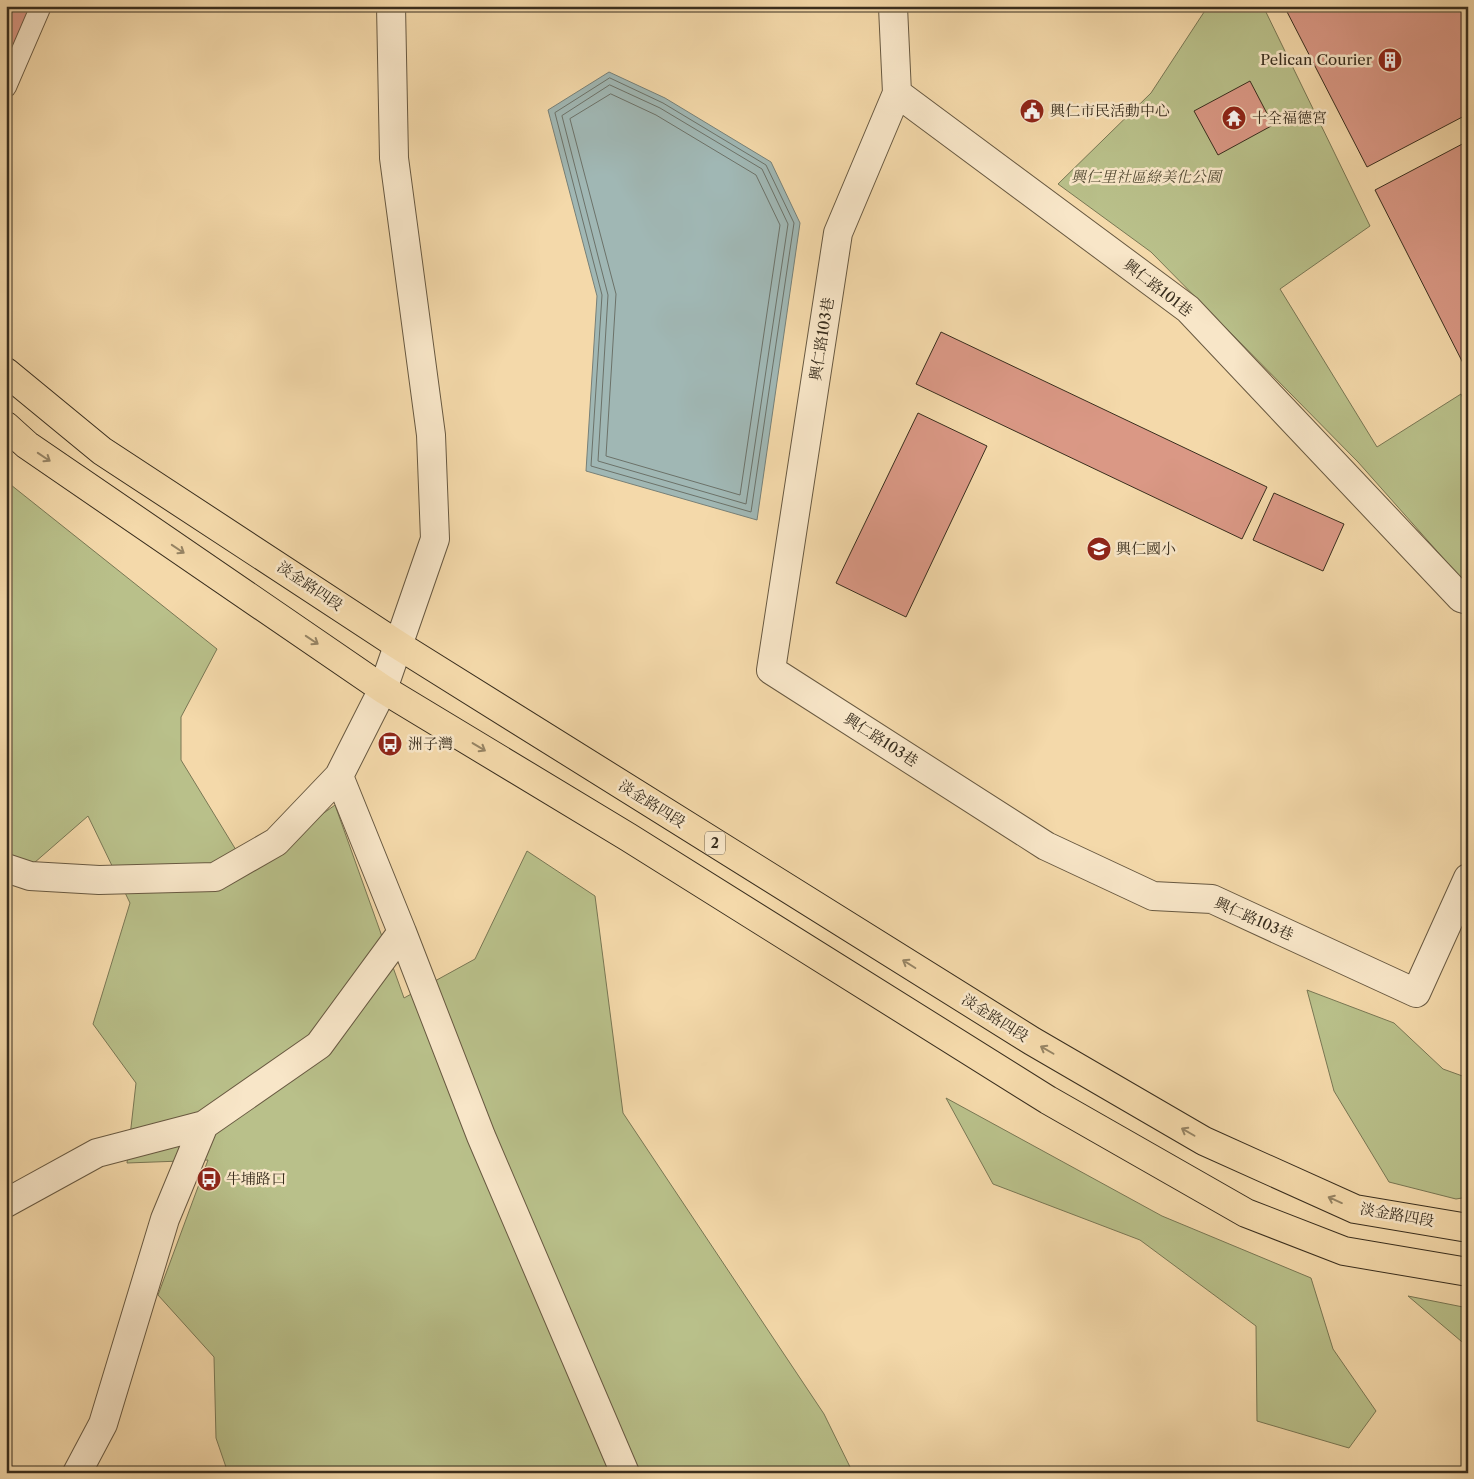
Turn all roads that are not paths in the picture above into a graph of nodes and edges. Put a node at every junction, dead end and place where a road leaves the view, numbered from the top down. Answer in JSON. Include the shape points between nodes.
{"nodes":[{"id":1,"x":41,"y":6,"type":"edge"},
{"id":2,"x":391,"y":6,"type":"edge"},
{"id":3,"x":893,"y":6,"type":"edge"},
{"id":4,"x":6,"y":86,"type":"edge"},
{"id":5,"x":898,"y":93,"type":"junction"},
{"id":6,"x":6,"y":372,"type":"edge"},
{"id":7,"x":6,"y":426,"type":"edge"},
{"id":8,"x":1465,"y":601,"type":"edge"},
{"id":9,"x":398,"y":645,"type":"junction"},
{"id":10,"x":383,"y":689,"type":"junction"},
{"id":11,"x":339,"y":776,"type":"junction"},
{"id":12,"x":6,"y":868,"type":"edge"},
{"id":13,"x":1468,"y":878,"type":"edge"},
{"id":14,"x":402,"y":932,"type":"junction"},
{"id":15,"x":204,"y":1125,"type":"junction"},
{"id":16,"x":6,"y":1202,"type":"edge"},
{"id":17,"x":1468,"y":1228,"type":"edge"},
{"id":18,"x":1468,"y":1272,"type":"edge"},
{"id":19,"x":77,"y":1473,"type":"edge"},
{"id":20,"x":624,"y":1473,"type":"edge"}],
"edges":[{"from":1,"to":4,"type":"lane"},
{"from":2,"to":9,"type":"street","via":[[394,158],[431,435],[435,539]]},
{"from":3,"to":5,"type":"street"},
{"from":5,"to":8,"type":"street","name":"興仁路101巷","via":[[1188,309]]},
{"from":5,"to":13,"type":"street","name":"興仁路103巷","via":[[838,233],[771,670],[1046,846],[1154,896],[1212,899],[1416,993]]},
{"from":6,"to":9,"type":"main road","name":"淡金路四段","number":"2","via":[[102,451]]},
{"from":7,"to":10,"type":"main road","one_way":true,"via":[[27,445]]},
{"from":9,"to":10,"type":"street"},
{"from":17,"to":9,"type":"main road","name":"淡金路四段","number":"2","one_way":true,"via":[[1355,1209],[1204,1141],[1032,1041]]},
{"from":10,"to":11,"type":"street"},
{"from":10,"to":18,"type":"main road","one_way":true,"via":[[636,842],[1048,1100],[1246,1213],[1344,1251]]},
{"from":11,"to":12,"type":"street","via":[[276,842],[215,877],[99,880],[30,876]]},
{"from":11,"to":14,"type":"street"},
{"from":14,"to":15,"type":"street","via":[[319,1045]]},
{"from":14,"to":20,"type":"street","via":[[481,1136]]},
{"from":15,"to":16,"type":"street","via":[[97,1153]]},
{"from":15,"to":19,"type":"street","via":[[166,1219],[103,1424]]}]}
